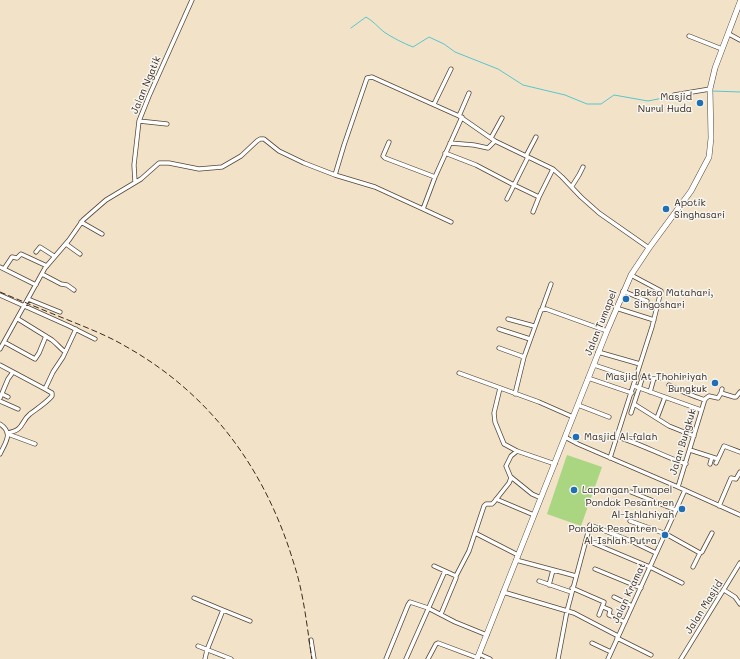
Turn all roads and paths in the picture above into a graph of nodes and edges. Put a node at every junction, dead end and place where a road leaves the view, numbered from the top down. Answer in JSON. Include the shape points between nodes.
{"nodes":[{"id":1,"x":192,"y":0,"type":"edge"},
{"id":2,"x":740,"y":2,"type":"edge"},
{"id":3,"x":739,"y":8,"type":"edge"},
{"id":4,"x":729,"y":34,"type":"junction"},
{"id":5,"x":689,"y":36,"type":"dead end"},
{"id":6,"x":740,"y":40,"type":"edge"},
{"id":7,"x":722,"y":49,"type":"junction"},
{"id":8,"x":451,"y":69,"type":"dead end"},
{"id":9,"x":710,"y":90,"type":"junction"},
{"id":10,"x":470,"y":93,"type":"dead end"},
{"id":11,"x":674,"y":94,"type":"dead end"},
{"id":12,"x":434,"y":104,"type":"junction"},
{"id":13,"x":461,"y":116,"type":"junction"},
{"id":14,"x":502,"y":118,"type":"dead end"},
{"id":15,"x":139,"y":121,"type":"junction"},
{"id":16,"x":167,"y":124,"type":"dead end"},
{"id":17,"x":536,"y":137,"type":"dead end"},
{"id":18,"x":493,"y":139,"type":"junction"},
{"id":19,"x":389,"y":142,"type":"dead end"},
{"id":20,"x":450,"y":142,"type":"junction"},
{"id":21,"x":445,"y":153,"type":"junction"},
{"id":22,"x":527,"y":157,"type":"junction"},
{"id":23,"x":583,"y":167,"type":"dead end"},
{"id":24,"x":552,"y":169,"type":"junction"},
{"id":25,"x":335,"y":175,"type":"junction"},
{"id":26,"x":435,"y":177,"type":"junction"},
{"id":27,"x":135,"y":182,"type":"junction"},
{"id":28,"x":514,"y":185,"type":"junction"},
{"id":29,"x":572,"y":186,"type":"junction"},
{"id":30,"x":539,"y":197,"type":"junction"},
{"id":31,"x":507,"y":199,"type":"dead end"},
{"id":32,"x":423,"y":209,"type":"junction"},
{"id":33,"x":533,"y":212,"type":"dead end"},
{"id":34,"x":81,"y":222,"type":"junction"},
{"id":35,"x":451,"y":222,"type":"dead end"},
{"id":36,"x":96,"y":230,"type":"junction"},
{"id":37,"x":102,"y":234,"type":"dead end"},
{"id":38,"x":93,"y":235,"type":"dead end"},
{"id":39,"x":66,"y":244,"type":"junction"},
{"id":40,"x":649,"y":248,"type":"junction"},
{"id":41,"x":36,"y":252,"type":"dead end"},
{"id":42,"x":80,"y":254,"type":"dead end"},
{"id":43,"x":54,"y":256,"type":"junction"},
{"id":44,"x":46,"y":266,"type":"junction"},
{"id":45,"x":0,"y":267,"type":"edge"},
{"id":46,"x":5,"y":270,"type":"junction"},
{"id":47,"x":42,"y":274,"type":"junction"},
{"id":48,"x":631,"y":275,"type":"junction"},
{"id":49,"x":551,"y":284,"type":"dead end"},
{"id":50,"x":36,"y":285,"type":"junction"},
{"id":51,"x":74,"y":290,"type":"dead end"},
{"id":52,"x":624,"y":291,"type":"junction"},
{"id":53,"x":0,"y":295,"type":"edge"},
{"id":54,"x":28,"y":299,"type":"junction"},
{"id":55,"x":647,"y":301,"type":"dead end"},
{"id":56,"x":24,"y":307,"type":"junction"},
{"id":57,"x":616,"y":308,"type":"junction"},
{"id":58,"x":542,"y":309,"type":"junction"},
{"id":59,"x":60,"y":312,"type":"dead end"},
{"id":60,"x":18,"y":319,"type":"junction"},
{"id":61,"x":508,"y":319,"type":"dead end"},
{"id":62,"x":654,"y":320,"type":"junction"},
{"id":63,"x":534,"y":326,"type":"junction"},
{"id":64,"x":499,"y":329,"type":"dead end"},
{"id":65,"x":76,"y":330,"type":"junction"},
{"id":66,"x":606,"y":331,"type":"junction"},
{"id":67,"x":46,"y":336,"type":"junction"},
{"id":68,"x":95,"y":339,"type":"dead end"},
{"id":69,"x":530,"y":339,"type":"junction"},
{"id":70,"x":4,"y":342,"type":"junction"},
{"id":71,"x":499,"y":348,"type":"dead end"},
{"id":72,"x":0,"y":349,"type":"edge"},
{"id":73,"x":65,"y":352,"type":"junction"},
{"id":74,"x":598,"y":352,"type":"junction"},
{"id":75,"x":524,"y":357,"type":"junction"},
{"id":76,"x":640,"y":364,"type":"junction"},
{"id":77,"x":0,"y":365,"type":"edge"},
{"id":78,"x":594,"y":365,"type":"junction"},
{"id":79,"x":13,"y":372,"type":"junction"},
{"id":80,"x":459,"y":373,"type":"dead end"},
{"id":81,"x":643,"y":376,"type":"dead end"},
{"id":82,"x":588,"y":378,"type":"junction"},
{"id":83,"x":660,"y":378,"type":"dead end"},
{"id":84,"x":636,"y":379,"type":"junction"},
{"id":85,"x":669,"y":385,"type":"dead end"},
{"id":86,"x":636,"y":386,"type":"junction"},
{"id":87,"x":500,"y":388,"type":"junction"},
{"id":88,"x":45,"y":389,"type":"junction"},
{"id":89,"x":650,"y":392,"type":"junction"},
{"id":90,"x":740,"y":392,"type":"edge"},
{"id":91,"x":632,"y":393,"type":"junction"},
{"id":92,"x":514,"y":394,"type":"junction"},
{"id":93,"x":1,"y":396,"type":"edge"},
{"id":94,"x":8,"y":397,"type":"dead end"},
{"id":95,"x":665,"y":397,"type":"junction"},
{"id":96,"x":704,"y":400,"type":"junction"},
{"id":97,"x":0,"y":401,"type":"edge"},
{"id":98,"x":634,"y":404,"type":"junction"},
{"id":99,"x":578,"y":405,"type":"junction"},
{"id":100,"x":18,"y":409,"type":"dead end"},
{"id":101,"x":701,"y":410,"type":"junction"},
{"id":102,"x":631,"y":413,"type":"dead end"},
{"id":103,"x":573,"y":417,"type":"junction"},
{"id":104,"x":609,"y":417,"type":"dead end"},
{"id":105,"x":657,"y":418,"type":"junction"},
{"id":106,"x":0,"y":424,"type":"edge"},
{"id":107,"x":8,"y":434,"type":"junction"},
{"id":108,"x":694,"y":436,"type":"junction"},
{"id":109,"x":565,"y":437,"type":"junction"},
{"id":110,"x":621,"y":438,"type":"dead end"},
{"id":111,"x":35,"y":444,"type":"dead end"},
{"id":112,"x":690,"y":450,"type":"junction"},
{"id":113,"x":517,"y":451,"type":"junction"},
{"id":114,"x":740,"y":452,"type":"edge"},
{"id":115,"x":0,"y":454,"type":"edge"},
{"id":116,"x":712,"y":457,"type":"junction"},
{"id":117,"x":718,"y":458,"type":"junction"},
{"id":118,"x":612,"y":459,"type":"junction"},
{"id":119,"x":716,"y":463,"type":"dead end"},
{"id":120,"x":555,"y":464,"type":"junction"},
{"id":121,"x":686,"y":464,"type":"junction"},
{"id":122,"x":710,"y":464,"type":"dead end"},
{"id":123,"x":739,"y":475,"type":"edge"},
{"id":124,"x":511,"y":477,"type":"junction"},
{"id":125,"x":678,"y":487,"type":"junction"},
{"id":126,"x":685,"y":490,"type":"junction"},
{"id":127,"x":631,"y":492,"type":"dead end"},
{"id":128,"x":541,"y":498,"type":"junction"},
{"id":129,"x":496,"y":499,"type":"junction"},
{"id":130,"x":719,"y":506,"type":"junction"},
{"id":131,"x":676,"y":510,"type":"junction"},
{"id":132,"x":534,"y":515,"type":"junction"},
{"id":133,"x":740,"y":516,"type":"edge"},
{"id":134,"x":630,"y":522,"type":"dead end"},
{"id":135,"x":475,"y":533,"type":"junction"},
{"id":136,"x":712,"y":533,"type":"dead end"},
{"id":137,"x":666,"y":534,"type":"junction"},
{"id":138,"x":592,"y":543,"type":"dead end"},
{"id":139,"x":656,"y":553,"type":"junction"},
{"id":140,"x":700,"y":553,"type":"junction"},
{"id":141,"x":517,"y":558,"type":"junction"},
{"id":142,"x":740,"y":563,"type":"edge"},
{"id":143,"x":434,"y":566,"type":"dead end"},
{"id":144,"x":650,"y":567,"type":"junction"},
{"id":145,"x":693,"y":567,"type":"dead end"},
{"id":146,"x":594,"y":569,"type":"dead end"},
{"id":147,"x":553,"y":570,"type":"junction"},
{"id":148,"x":445,"y":571,"type":"junction"},
{"id":149,"x":456,"y":576,"type":"junction"},
{"id":150,"x":576,"y":576,"type":"junction"},
{"id":151,"x":539,"y":581,"type":"dead end"},
{"id":152,"x":682,"y":583,"type":"dead end"},
{"id":153,"x":549,"y":585,"type":"junction"},
{"id":154,"x":640,"y":588,"type":"junction"},
{"id":155,"x":573,"y":590,"type":"junction"},
{"id":156,"x":724,"y":590,"type":"junction"},
{"id":157,"x":503,"y":592,"type":"junction"},
{"id":158,"x":614,"y":597,"type":"dead end"},
{"id":159,"x":194,"y":598,"type":"dead end"},
{"id":160,"x":740,"y":604,"type":"edge"},
{"id":161,"x":632,"y":606,"type":"junction"},
{"id":162,"x":603,"y":607,"type":"junction"},
{"id":163,"x":428,"y":608,"type":"junction"},
{"id":164,"x":223,"y":610,"type":"junction"},
{"id":165,"x":567,"y":611,"type":"junction"},
{"id":166,"x":441,"y":614,"type":"junction"},
{"id":167,"x":599,"y":615,"type":"dead end"},
{"id":168,"x":250,"y":621,"type":"dead end"},
{"id":169,"x":625,"y":622,"type":"junction"},
{"id":170,"x":487,"y":635,"type":"junction"},
{"id":171,"x":618,"y":637,"type":"junction"},
{"id":172,"x":311,"y":640,"type":"dead end"},
{"id":173,"x":592,"y":643,"type":"dead end"},
{"id":174,"x":198,"y":646,"type":"dead end"},
{"id":175,"x":207,"y":650,"type":"junction"},
{"id":176,"x":611,"y":652,"type":"junction"},
{"id":177,"x":651,"y":655,"type":"dead end"},
{"id":178,"x":478,"y":657,"type":"edge"},
{"id":179,"x":206,"y":659,"type":"edge"},
{"id":180,"x":231,"y":659,"type":"edge"},
{"id":181,"x":314,"y":659,"type":"edge"},
{"id":182,"x":386,"y":659,"type":"edge"},
{"id":183,"x":406,"y":659,"type":"edge"},
{"id":184,"x":428,"y":659,"type":"edge"},
{"id":185,"x":490,"y":659,"type":"edge"},
{"id":186,"x":558,"y":659,"type":"edge"},
{"id":187,"x":608,"y":659,"type":"edge"},
{"id":188,"x":681,"y":659,"type":"edge"}],
"edges":[{"from":1,"to":15,"type":"street","name":"Jalan Ngatik"},
{"from":2,"to":3,"type":"street","name":"Jalan Tumapel"},
{"from":3,"to":4,"type":"street","name":"Jalan Tumapel"},
{"from":4,"to":6,"type":"street"},
{"from":4,"to":7,"type":"street","name":"Jalan Tumapel"},
{"from":5,"to":7,"type":"street"},
{"from":7,"to":9,"type":"street","name":"Jalan Tumapel"},
{"from":8,"to":12,"type":"street"},
{"from":9,"to":11,"type":"street"},
{"from":9,"to":40,"type":"street","name":"Jalan Tumapel","via":[[712,138],[709,157],[691,191]]},
{"from":10,"to":13,"type":"street"},
{"from":12,"to":13,"type":"street"},
{"from":12,"to":25,"type":"street","via":[[372,77],[367,78]]},
{"from":13,"to":18,"type":"street"},
{"from":13,"to":20,"type":"street"},
{"from":14,"to":18,"type":"street"},
{"from":15,"to":16,"type":"street"},
{"from":15,"to":27,"type":"street","name":"Jalan Ngatik","via":[[134,165]]},
{"from":17,"to":22,"type":"street"},
{"from":18,"to":20,"type":"street","via":[[488,148]]},
{"from":18,"to":22,"type":"street"},
{"from":19,"to":26,"type":"street","via":[[383,156],[385,158]]},
{"from":20,"to":21,"type":"street"},
{"from":21,"to":26,"type":"street"},
{"from":21,"to":28,"type":"street","via":[[476,165]]},
{"from":22,"to":24,"type":"street"},
{"from":22,"to":28,"type":"street"},
{"from":23,"to":29,"type":"street"},
{"from":24,"to":29,"type":"street"},
{"from":24,"to":30,"type":"street"},
{"from":25,"to":27,"type":"street","via":[[285,154],[264,139],[260,139],[237,159],[222,167],[199,169],[159,163]]},
{"from":25,"to":32,"type":"street","via":[[376,186]]},
{"from":26,"to":32,"type":"street"},
{"from":27,"to":34,"type":"street","via":[[106,200]]},
{"from":28,"to":30,"type":"street"},
{"from":28,"to":31,"type":"street"},
{"from":29,"to":40,"type":"street","via":[[605,218]]},
{"from":30,"to":33,"type":"street"},
{"from":32,"to":35,"type":"street"},
{"from":34,"to":36,"type":"street"},
{"from":34,"to":39,"type":"street"},
{"from":36,"to":37,"type":"street"},
{"from":36,"to":38,"type":"street"},
{"from":39,"to":42,"type":"street"},
{"from":39,"to":43,"type":"street"},
{"from":40,"to":48,"type":"street","name":"Jalan Tumapel"},
{"from":41,"to":43,"type":"street","via":[[40,247]]},
{"from":43,"to":44,"type":"street"},
{"from":44,"to":46,"type":"street","via":[[21,254],[17,258],[12,257]]},
{"from":44,"to":47,"type":"street"},
{"from":45,"to":46,"type":"street"},
{"from":46,"to":50,"type":"street"},
{"from":47,"to":50,"type":"street"},
{"from":47,"to":51,"type":"street"},
{"from":48,"to":52,"type":"street","name":"Jalan Tumapel"},
{"from":48,"to":62,"type":"street","via":[[661,291]]},
{"from":49,"to":58,"type":"street"},
{"from":50,"to":54,"type":"street"},
{"from":52,"to":55,"type":"street"},
{"from":52,"to":57,"type":"street","name":"Jalan Tumapel"},
{"from":53,"to":56,"type":"street"},
{"from":54,"to":56,"type":"street"},
{"from":54,"to":59,"type":"street"},
{"from":56,"to":60,"type":"street"},
{"from":56,"to":65,"type":"street"},
{"from":57,"to":62,"type":"street"},
{"from":57,"to":66,"type":"street","name":"Jalan Tumapel"},
{"from":58,"to":63,"type":"street"},
{"from":58,"to":66,"type":"street"},
{"from":60,"to":67,"type":"street"},
{"from":60,"to":70,"type":"street"},
{"from":61,"to":63,"type":"street"},
{"from":62,"to":76,"type":"street"},
{"from":63,"to":69,"type":"street"},
{"from":64,"to":69,"type":"street"},
{"from":65,"to":68,"type":"street"},
{"from":65,"to":73,"type":"street"},
{"from":66,"to":74,"type":"street","name":"Jalan Tumapel"},
{"from":67,"to":70,"type":"street","via":[[35,358]]},
{"from":67,"to":73,"type":"street"},
{"from":69,"to":75,"type":"street"},
{"from":70,"to":72,"type":"street"},
{"from":71,"to":75,"type":"street"},
{"from":73,"to":88,"type":"street"},
{"from":74,"to":76,"type":"street"},
{"from":74,"to":78,"type":"street","name":"Jalan Tumapel"},
{"from":75,"to":92,"type":"street"},
{"from":76,"to":84,"type":"street"},
{"from":77,"to":79,"type":"street"},
{"from":78,"to":82,"type":"street","name":"Jalan Tumapel"},
{"from":78,"to":84,"type":"street"},
{"from":79,"to":88,"type":"street"},
{"from":79,"to":93,"type":"street"},
{"from":80,"to":87,"type":"street"},
{"from":81,"to":86,"type":"street"},
{"from":82,"to":91,"type":"street"},
{"from":82,"to":99,"type":"street","name":"Jalan Tumapel"},
{"from":83,"to":89,"type":"street","via":[[654,378]]},
{"from":84,"to":86,"type":"street"},
{"from":85,"to":96,"type":"street"},
{"from":86,"to":89,"type":"street"},
{"from":86,"to":91,"type":"street"},
{"from":86,"to":98,"type":"street"},
{"from":87,"to":92,"type":"street"},
{"from":87,"to":113,"type":"street","via":[[494,413],[495,422],[504,444]]},
{"from":88,"to":107,"type":"street","via":[[52,393],[52,396],[30,414],[18,430]]},
{"from":89,"to":95,"type":"street"},
{"from":90,"to":96,"type":"street","name":"Jalan Bungkuk","via":[[735,397],[721,391],[718,398],[709,396]]},
{"from":91,"to":118,"type":"street"},
{"from":92,"to":103,"type":"street"},
{"from":93,"to":94,"type":"street"},
{"from":95,"to":101,"type":"street"},
{"from":95,"to":105,"type":"street"},
{"from":96,"to":101,"type":"street","name":"Jalan Bungkuk"},
{"from":97,"to":100,"type":"street"},
{"from":98,"to":102,"type":"street"},
{"from":98,"to":105,"type":"street"},
{"from":99,"to":103,"type":"street","name":"Jalan Tumapel"},
{"from":99,"to":104,"type":"street"},
{"from":101,"to":108,"type":"street","name":"Jalan Bungkuk"},
{"from":103,"to":109,"type":"street","name":"Jalan Tumapel"},
{"from":105,"to":108,"type":"street"},
{"from":106,"to":107,"type":"street","via":[[6,428]]},
{"from":107,"to":111,"type":"street"},
{"from":107,"to":115,"type":"street"},
{"from":108,"to":112,"type":"street","name":"Jalan Bungkuk"},
{"from":109,"to":118,"type":"street"},
{"from":109,"to":120,"type":"street","name":"Jalan Tumapel"},
{"from":110,"to":121,"type":"street"},
{"from":112,"to":116,"type":"street"},
{"from":112,"to":121,"type":"street","name":"Jalan Bungkuk"},
{"from":113,"to":120,"type":"street"},
{"from":113,"to":124,"type":"street","via":[[506,463]]},
{"from":114,"to":117,"type":"street","via":[[724,446]]},
{"from":116,"to":117,"type":"street"},
{"from":116,"to":122,"type":"street"},
{"from":117,"to":119,"type":"street"},
{"from":118,"to":125,"type":"street"},
{"from":120,"to":128,"type":"street","name":"Jalan Tumapel"},
{"from":121,"to":125,"type":"street","name":"Jalan Bungkuk"},
{"from":123,"to":130,"type":"street","via":[[736,479],[731,478]]},
{"from":124,"to":128,"type":"street"},
{"from":124,"to":129,"type":"street"},
{"from":125,"to":126,"type":"street"},
{"from":126,"to":130,"type":"street"},
{"from":126,"to":131,"type":"street","name":"Jalan Kramat"},
{"from":127,"to":131,"type":"street"},
{"from":128,"to":132,"type":"street","name":"Jalan Tumapel"},
{"from":129,"to":132,"type":"street"},
{"from":129,"to":135,"type":"street","via":[[492,504],[484,506]]},
{"from":130,"to":133,"type":"street"},
{"from":131,"to":137,"type":"street","name":"Jalan Kramat"},
{"from":132,"to":141,"type":"street","name":"Jalan Tumapel"},
{"from":134,"to":137,"type":"street"},
{"from":135,"to":141,"type":"street"},
{"from":135,"to":149,"type":"street"},
{"from":136,"to":140,"type":"street"},
{"from":137,"to":139,"type":"street","name":"Jalan Kramat"},
{"from":137,"to":140,"type":"street"},
{"from":138,"to":144,"type":"street"},
{"from":139,"to":144,"type":"street","name":"Jalan Kramat"},
{"from":139,"to":150,"type":"street","via":[[592,526]]},
{"from":140,"to":145,"type":"street"},
{"from":141,"to":147,"type":"street"},
{"from":141,"to":157,"type":"street","name":"Jalan Tumapel"},
{"from":142,"to":156,"type":"street","name":"Jalan Masjid"},
{"from":143,"to":148,"type":"street"},
{"from":144,"to":152,"type":"street"},
{"from":144,"to":154,"type":"street","name":"Jalan Kramat"},
{"from":146,"to":154,"type":"street"},
{"from":147,"to":150,"type":"street"},
{"from":147,"to":153,"type":"street"},
{"from":148,"to":149,"type":"street"},
{"from":148,"to":163,"type":"street"},
{"from":149,"to":166,"type":"street"},
{"from":150,"to":155,"type":"street"},
{"from":151,"to":153,"type":"street"},
{"from":153,"to":155,"type":"street"},
{"from":154,"to":161,"type":"street","name":"Jalan Kramat"},
{"from":155,"to":162,"type":"street","via":[[604,602]]},
{"from":155,"to":165,"type":"street"},
{"from":156,"to":160,"type":"street"},
{"from":156,"to":188,"type":"street","name":"Jalan Masjid"},
{"from":157,"to":165,"type":"street"},
{"from":157,"to":170,"type":"street","name":"Jalan Tumapel"},
{"from":158,"to":161,"type":"street"},
{"from":159,"to":164,"type":"street"},
{"from":161,"to":169,"type":"street","name":"Jalan Kramat"},
{"from":162,"to":167,"type":"street"},
{"from":162,"to":169,"type":"street","via":[[610,610],[609,615]]},
{"from":163,"to":166,"type":"street"},
{"from":163,"to":182,"type":"street","via":[[409,602]]},
{"from":163,"to":183,"type":"street"},
{"from":164,"to":168,"type":"street"},
{"from":164,"to":175,"type":"street"},
{"from":165,"to":171,"type":"street"},
{"from":165,"to":186,"type":"street"},
{"from":166,"to":170,"type":"street"},
{"from":169,"to":171,"type":"street","name":"Jalan Kramat"},
{"from":170,"to":178,"type":"street","name":"Jalan Tumapel"},
{"from":171,"to":176,"type":"street","name":"Jalan Kramat"},
{"from":171,"to":177,"type":"street"},
{"from":172,"to":181,"type":"street"},
{"from":173,"to":176,"type":"street"},
{"from":174,"to":175,"type":"street"},
{"from":175,"to":179,"type":"street"},
{"from":175,"to":180,"type":"street"},
{"from":176,"to":187,"type":"street","name":"Jalan Kramat"},
{"from":178,"to":184,"type":"street","via":[[438,643]]},
{"from":178,"to":185,"type":"street"}]}
